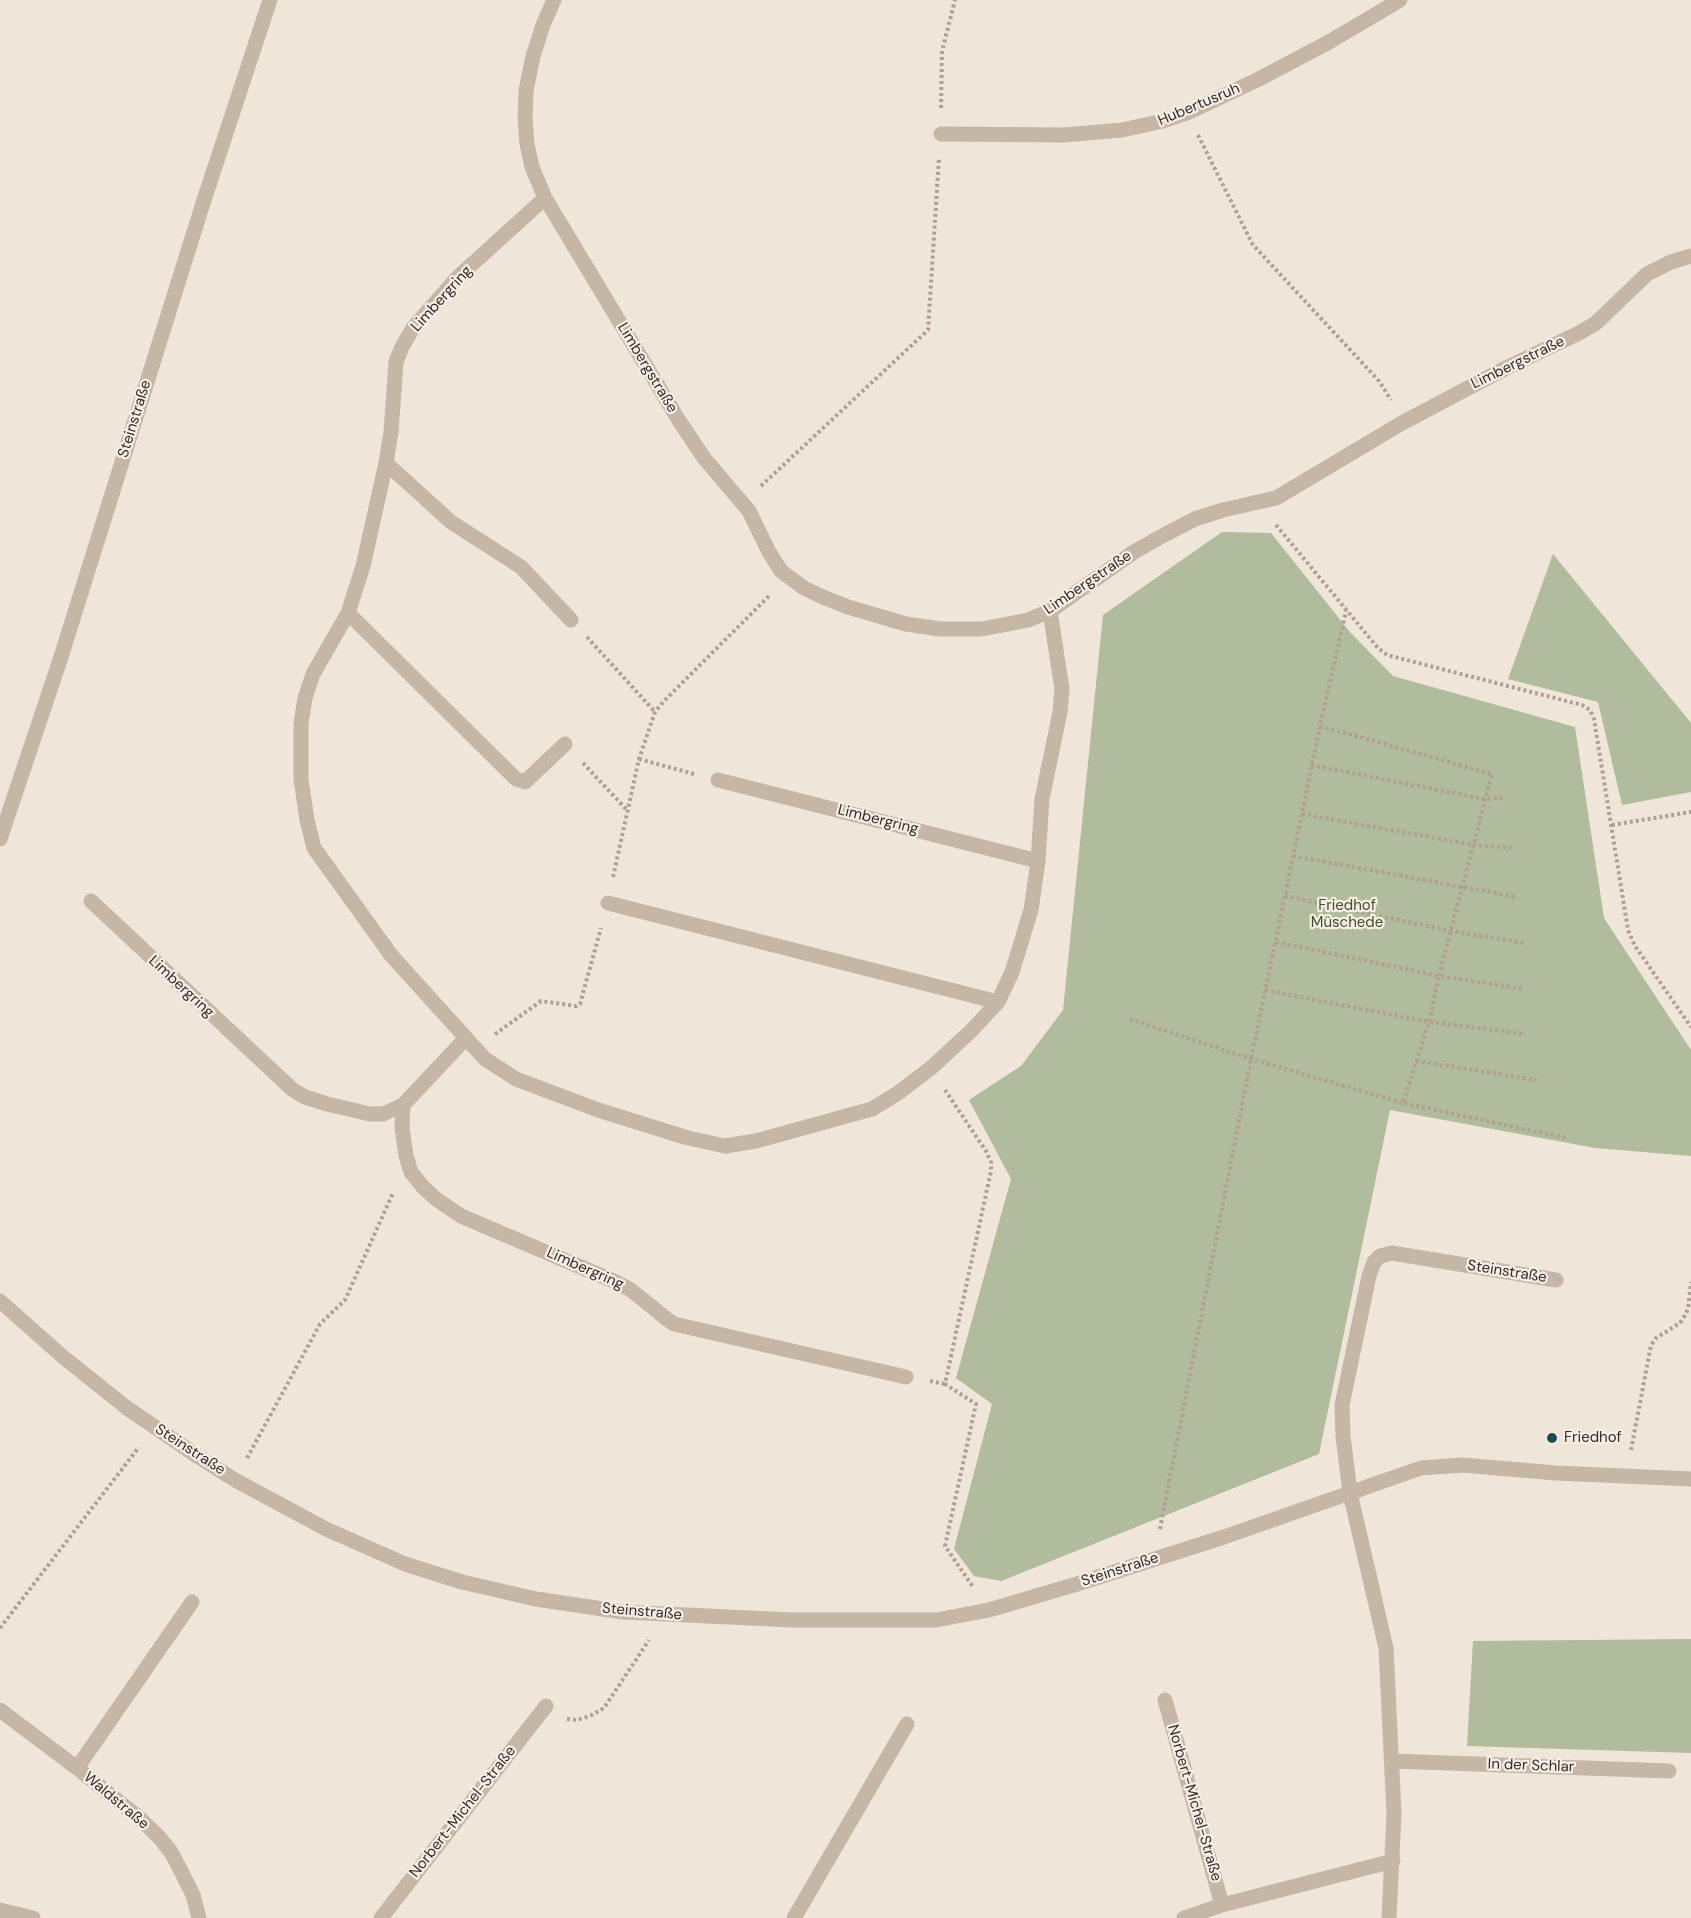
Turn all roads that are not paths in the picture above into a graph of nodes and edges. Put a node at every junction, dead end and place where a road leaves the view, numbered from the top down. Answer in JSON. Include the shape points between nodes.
{"nodes":[{"id":1,"x":270,"y":0,"type":"edge"},
{"id":2,"x":554,"y":0,"type":"edge"},
{"id":3,"x":1400,"y":0,"type":"edge"},
{"id":4,"x":941,"y":134,"type":"road end"},
{"id":5,"x":545,"y":198,"type":"junction"},
{"id":6,"x":1691,"y":256,"type":"edge"},
{"id":7,"x":386,"y":463,"type":"junction"},
{"id":8,"x":1050,"y":611,"type":"junction"},
{"id":9,"x":348,"y":613,"type":"junction"},
{"id":10,"x":571,"y":620,"type":"road end"},
{"id":11,"x":565,"y":744,"type":"road end"},
{"id":12,"x":718,"y":780,"type":"road end"},
{"id":13,"x":0,"y":839,"type":"edge"},
{"id":14,"x":1038,"y":861,"type":"junction"},
{"id":15,"x":91,"y":901,"type":"dead end"},
{"id":16,"x":608,"y":903,"type":"road end"},
{"id":17,"x":998,"y":1002,"type":"junction"},
{"id":18,"x":471,"y":1043,"type":"junction"},
{"id":19,"x":403,"y":1105,"type":"junction"},
{"id":20,"x":1556,"y":1280,"type":"dead end"},
{"id":21,"x":0,"y":1301,"type":"edge"},
{"id":22,"x":906,"y":1377,"type":"dead end"},
{"id":23,"x":1691,"y":1479,"type":"edge"},
{"id":24,"x":1350,"y":1493,"type":"junction"},
{"id":25,"x":192,"y":1602,"type":"dead end"},
{"id":26,"x":1165,"y":1700,"type":"dead end"},
{"id":27,"x":546,"y":1706,"type":"road end"},
{"id":28,"x":0,"y":1710,"type":"edge"},
{"id":29,"x":908,"y":1724,"type":"dead end"},
{"id":30,"x":1392,"y":1761,"type":"junction"},
{"id":31,"x":77,"y":1768,"type":"junction"},
{"id":32,"x":1669,"y":1771,"type":"dead end"},
{"id":33,"x":1393,"y":1861,"type":"junction"},
{"id":34,"x":1222,"y":1905,"type":"junction"},
{"id":35,"x":0,"y":1910,"type":"edge"},
{"id":36,"x":33,"y":1918,"type":"edge"},
{"id":37,"x":199,"y":1918,"type":"edge"},
{"id":38,"x":381,"y":1918,"type":"edge"},
{"id":39,"x":794,"y":1918,"type":"edge"},
{"id":40,"x":1184,"y":1918,"type":"edge"},
{"id":41,"x":1389,"y":1918,"type":"edge"}],
"edges":[{"from":1,"to":13,"type":"street","name":"Steinstraße"},
{"from":2,"to":5,"type":"street","name":"Limbergstraße","via":[[533,56],[525,100],[527,144]]},
{"from":3,"to":4,"type":"street","name":"Hubertusruh","via":[[1226,95],[1144,126],[1064,135]]},
{"from":5,"to":7,"type":"street","name":"Limbergring","via":[[458,277],[413,328],[396,362]]},
{"from":5,"to":8,"type":"street","name":"Limbergstraße","via":[[678,419],[704,458],[743,503],[769,552],[788,577],[848,607],[940,629],[982,629],[1028,620]]},
{"from":6,"to":8,"type":"street","name":"Limbergstraße","via":[[1647,274],[1596,323],[1579,333],[1402,423],[1276,498],[1195,519],[1164,535]]},
{"from":7,"to":9,"type":"street","name":"Limbergring"},
{"from":7,"to":10,"type":"street","via":[[451,522],[521,567]]},
{"from":8,"to":14,"type":"street","name":"Limbergring","via":[[1062,689],[1042,799]]},
{"from":9,"to":11,"type":"street","via":[[516,779],[525,782]]},
{"from":9,"to":18,"type":"street","name":"Limbergring","via":[[313,674],[305,698],[300,769],[310,837],[322,861],[391,955]]},
{"from":12,"to":14,"type":"street","name":"Limbergring"},
{"from":14,"to":17,"type":"street","name":"Limbergring","via":[[1031,910],[1012,972]]},
{"from":15,"to":19,"type":"street","name":"Limbergring","via":[[292,1090],[327,1104],[370,1114],[383,1114]]},
{"from":16,"to":17,"type":"street"},
{"from":17,"to":18,"type":"street","name":"Limbergring","via":[[931,1068],[872,1108],[725,1146],[598,1110],[516,1079],[485,1059]]},
{"from":18,"to":19,"type":"street","name":"Limbergring"},
{"from":19,"to":22,"type":"street","name":"Limbergring","via":[[402,1127],[411,1172],[436,1199],[461,1216],[616,1282],[674,1324]]},
{"from":20,"to":24,"type":"street","name":"Steinstraße","via":[[1392,1253],[1374,1262],[1342,1405]]},
{"from":21,"to":24,"type":"street","name":"Steinstraße","via":[[95,1384],[154,1427],[235,1480],[352,1542],[431,1573],[536,1599],[623,1612],[792,1620],[936,1620],[989,1610]]},
{"from":23,"to":24,"type":"street","name":"Steinstraße","via":[[1443,1465],[1421,1468]]},
{"from":24,"to":30,"type":"street","via":[[1386,1648]]},
{"from":25,"to":31,"type":"street"},
{"from":26,"to":34,"type":"street","name":"Norbert-Michel-Straße"},
{"from":27,"to":38,"type":"street","name":"Norbert-Michel-Straße"},
{"from":28,"to":31,"type":"street","name":"Waldstraße"},
{"from":29,"to":39,"type":"street"},
{"from":30,"to":32,"type":"street","name":"In der Schlar"},
{"from":30,"to":33,"type":"street"},
{"from":31,"to":37,"type":"street","name":"Waldstraße","via":[[159,1837],[193,1895]]},
{"from":33,"to":34,"type":"street"},
{"from":33,"to":41,"type":"street"},
{"from":34,"to":40,"type":"street"},
{"from":35,"to":36,"type":"street"}]}
